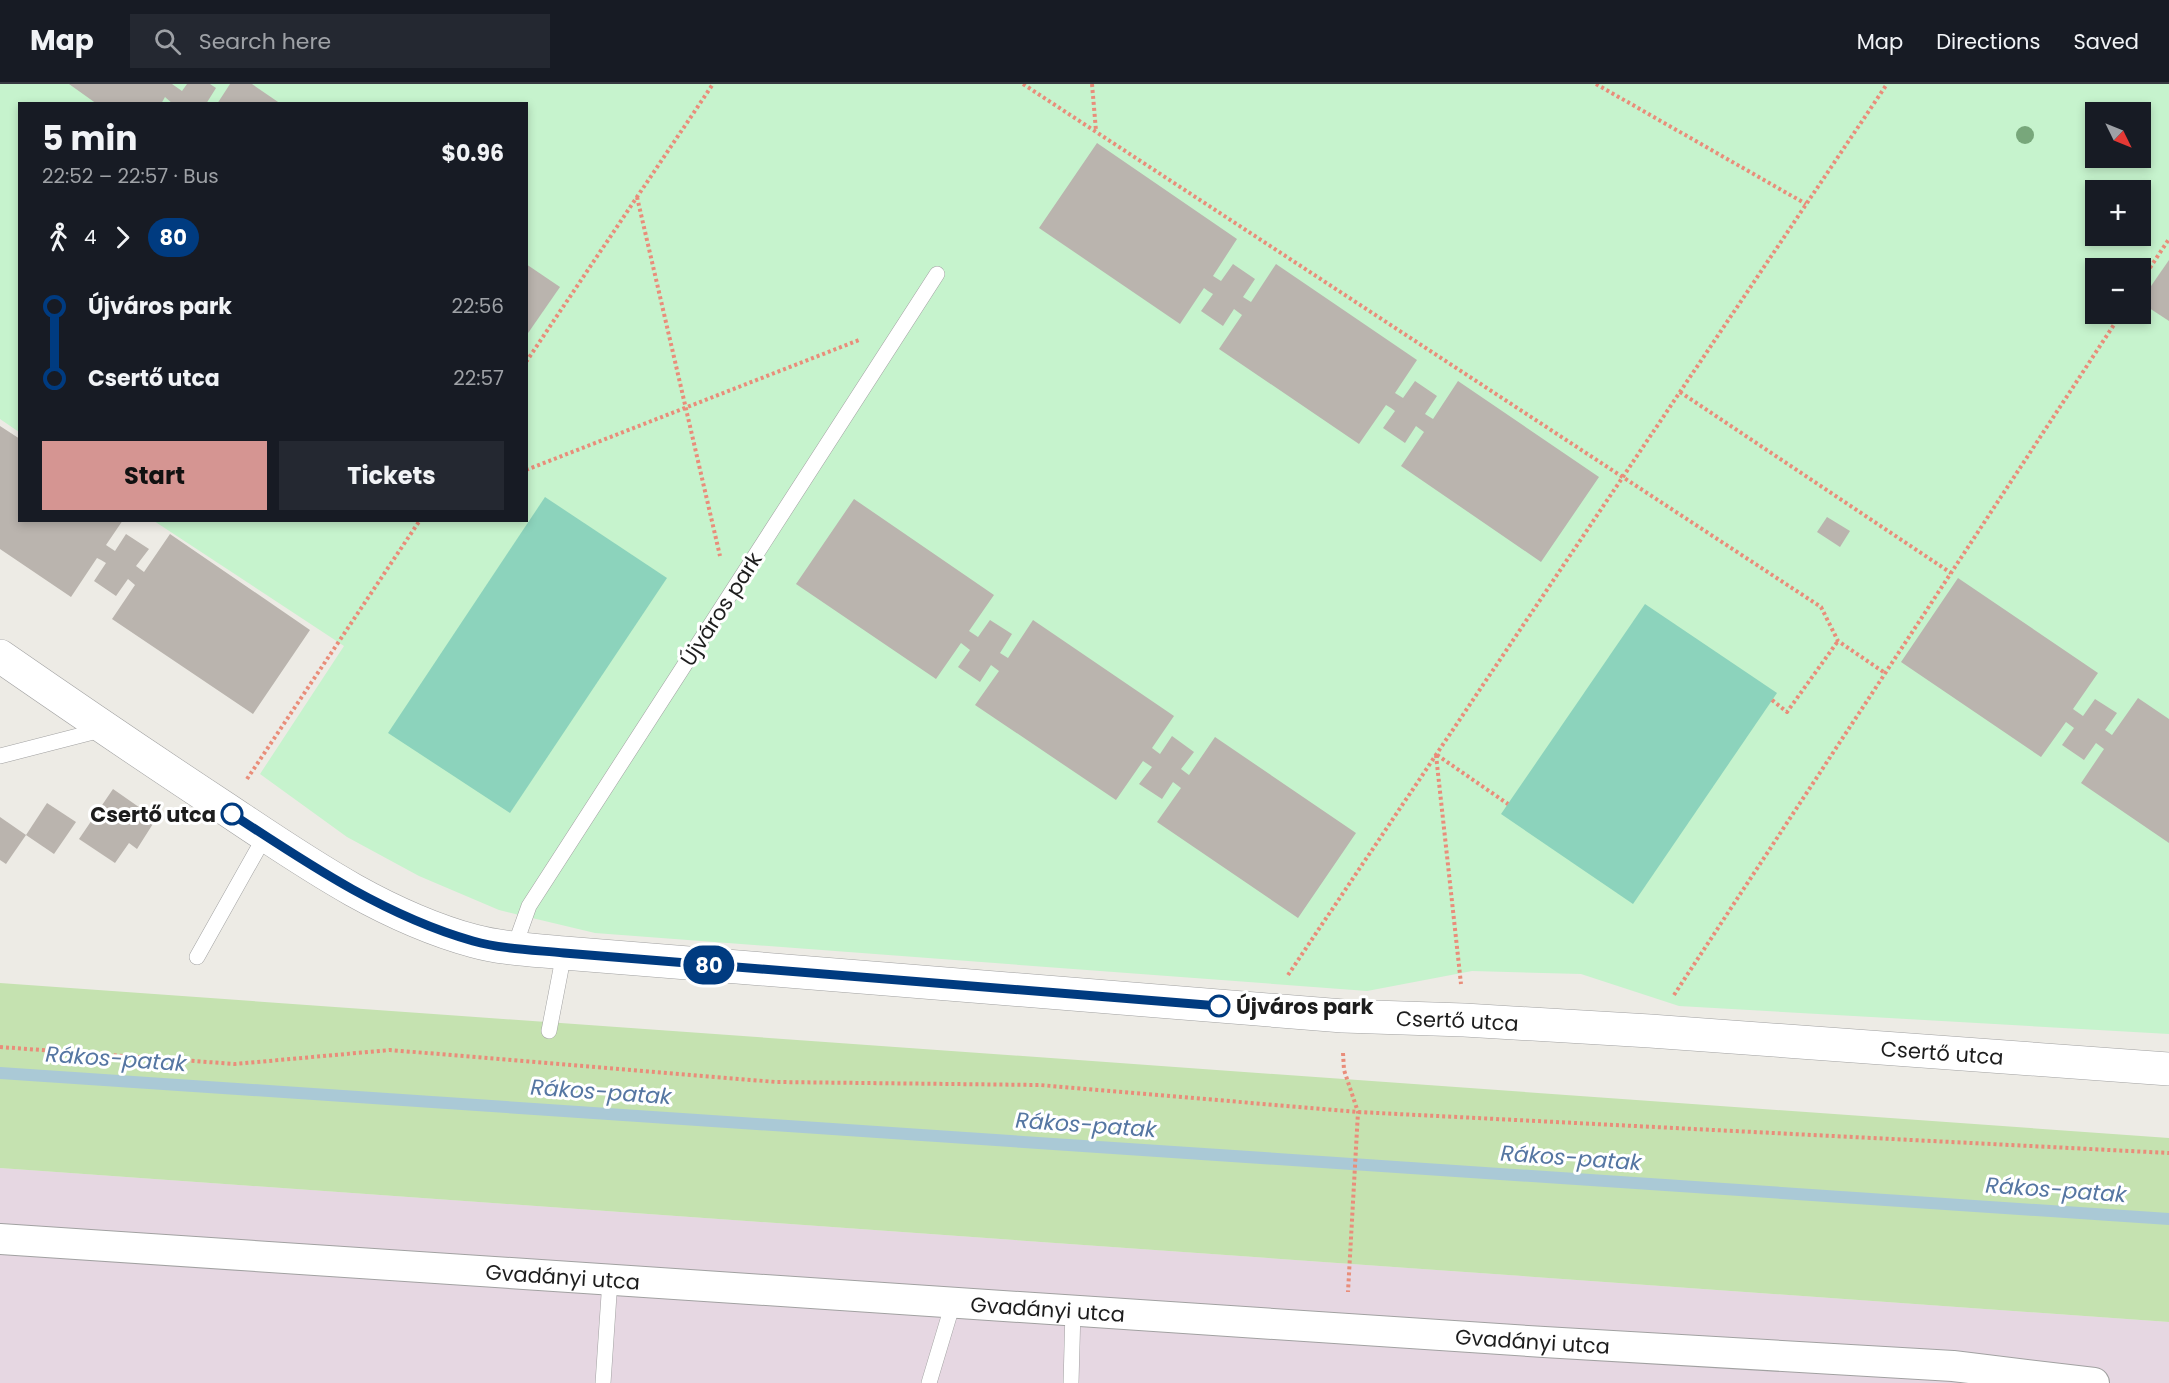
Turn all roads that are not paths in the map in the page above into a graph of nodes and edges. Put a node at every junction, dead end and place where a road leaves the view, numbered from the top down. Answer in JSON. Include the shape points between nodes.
{"nodes":[{"id":1,"x":937,"y":274,"type":"dead end"},
{"id":2,"x":0,"y":656,"type":"edge"},
{"id":3,"x":105,"y":729,"type":"junction"},
{"id":4,"x":0,"y":756,"type":"edge"},
{"id":5,"x":266,"y":836,"type":"junction"},
{"id":6,"x":514,"y":948,"type":"junction"},
{"id":7,"x":564,"y":953,"type":"junction"},
{"id":8,"x":197,"y":957,"type":"dead end"},
{"id":9,"x":549,"y":1031,"type":"dead end"},
{"id":10,"x":2169,"y":1069,"type":"edge"},
{"id":11,"x":0,"y":1239,"type":"edge"},
{"id":12,"x":610,"y":1280,"type":"junction"},
{"id":13,"x":952,"y":1303,"type":"junction"},
{"id":14,"x":1073,"y":1310,"type":"junction"},
{"id":15,"x":603,"y":1383,"type":"edge"},
{"id":16,"x":929,"y":1383,"type":"edge"},
{"id":17,"x":1071,"y":1383,"type":"edge"},
{"id":18,"x":2094,"y":1383,"type":"edge"}],
"edges":[{"from":1,"to":6,"type":"lane","name":"Újváros park","via":[[529,906]]},
{"from":2,"to":3,"type":"street","name":"Csertő utca"},
{"from":3,"to":4,"type":"lane"},
{"from":3,"to":5,"type":"street","name":"Csertő utca"},
{"from":5,"to":6,"type":"street","name":"Csertő utca","via":[[350,890],[416,921],[474,941]]},
{"from":5,"to":8,"type":"lane"},
{"from":6,"to":7,"type":"street","name":"Csertő utca"},
{"from":7,"to":9,"type":"lane"},
{"from":7,"to":10,"type":"street","name":"Csertő utca","via":[[1343,1016],[1650,1031]]},
{"from":11,"to":12,"type":"street","name":"Gvadányi utca"},
{"from":12,"to":13,"type":"street","name":"Gvadányi utca"},
{"from":12,"to":15,"type":"lane"},
{"from":13,"to":14,"type":"street","name":"Gvadányi utca"},
{"from":13,"to":16,"type":"lane"},
{"from":14,"to":17,"type":"lane"},
{"from":14,"to":18,"type":"street","name":"Gvadányi utca","via":[[1953,1365]]}]}
